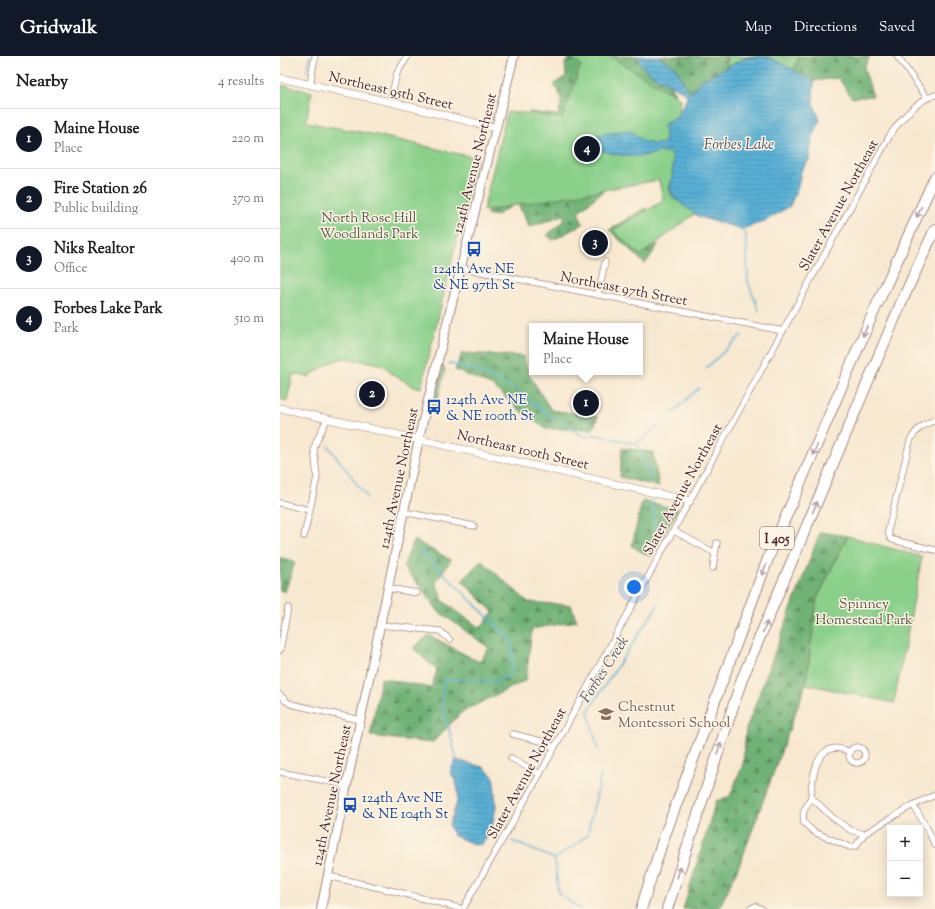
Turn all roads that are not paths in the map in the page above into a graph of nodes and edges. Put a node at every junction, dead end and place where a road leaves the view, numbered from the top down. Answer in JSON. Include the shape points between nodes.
{"nodes":[{"id":1,"x":315,"y":56,"type":"edge"},
{"id":2,"x":408,"y":56,"type":"edge"},
{"id":3,"x":514,"y":56,"type":"edge"},
{"id":4,"x":897,"y":56,"type":"edge"},
{"id":5,"x":280,"y":78,"type":"edge"},
{"id":6,"x":310,"y":84,"type":"junction"},
{"id":7,"x":935,"y":95,"type":"edge"},
{"id":8,"x":927,"y":98,"type":"junction"},
{"id":9,"x":390,"y":102,"type":"junction"},
{"id":10,"x":496,"y":128,"type":"junction"},
{"id":11,"x":935,"y":177,"type":"edge"},
{"id":12,"x":935,"y":229,"type":"edge"},
{"id":13,"x":605,"y":262,"type":"dead end"},
{"id":14,"x":461,"y":268,"type":"junction"},
{"id":15,"x":598,"y":295,"type":"junction"},
{"id":16,"x":783,"y":331,"type":"junction"},
{"id":17,"x":280,"y":408,"type":"edge"},
{"id":18,"x":327,"y":419,"type":"junction"},
{"id":19,"x":935,"y":420,"type":"edge"},
{"id":20,"x":419,"y":439,"type":"junction"},
{"id":21,"x":690,"y":501,"type":"junction"},
{"id":22,"x":280,"y":503,"type":"edge"},
{"id":23,"x":309,"y":510,"type":"junction"},
{"id":24,"x":404,"y":512,"type":"junction"},
{"id":25,"x":474,"y":526,"type":"dead end"},
{"id":26,"x":674,"y":531,"type":"junction"},
{"id":27,"x":304,"y":536,"type":"dead end"},
{"id":28,"x":717,"y":543,"type":"dead end"},
{"id":29,"x":935,"y":550,"type":"edge"},
{"id":30,"x":716,"y":553,"type":"junction"},
{"id":31,"x":713,"y":568,"type":"dead end"},
{"id":32,"x":388,"y":588,"type":"junction"},
{"id":33,"x":417,"y":593,"type":"dead end"},
{"id":34,"x":288,"y":608,"type":"dead end"},
{"id":35,"x":282,"y":624,"type":"edge"},
{"id":36,"x":380,"y":625,"type":"junction"},
{"id":37,"x":450,"y":640,"type":"dead end"},
{"id":38,"x":280,"y":650,"type":"edge"},
{"id":39,"x":280,"y":695,"type":"edge"},
{"id":40,"x":360,"y":720,"type":"junction"},
{"id":41,"x":512,"y":734,"type":"dead end"},
{"id":42,"x":554,"y":747,"type":"junction"},
{"id":43,"x":850,"y":752,"type":"dead end"},
{"id":44,"x":511,"y":758,"type":"dead end"},
{"id":45,"x":280,"y":772,"type":"edge"},
{"id":46,"x":540,"y":774,"type":"junction"},
{"id":47,"x":346,"y":785,"type":"junction"},
{"id":48,"x":935,"y":795,"type":"edge"},
{"id":49,"x":811,"y":797,"type":"junction"},
{"id":50,"x":913,"y":805,"type":"junction"},
{"id":51,"x":864,"y":834,"type":"junction"},
{"id":52,"x":935,"y":845,"type":"edge"},
{"id":53,"x":328,"y":876,"type":"junction"},
{"id":54,"x":462,"y":908,"type":"edge"},
{"id":55,"x":321,"y":909,"type":"edge"},
{"id":56,"x":641,"y":909,"type":"edge"},
{"id":57,"x":667,"y":909,"type":"edge"},
{"id":58,"x":750,"y":909,"type":"edge"},
{"id":59,"x":762,"y":909,"type":"edge"}],
"edges":[{"from":1,"to":6,"type":"street"},
{"from":2,"to":9,"type":"street","via":[[394,80]]},
{"from":3,"to":10,"type":"main road","name":"124th Avenue Northeast"},
{"from":4,"to":8,"type":"street"},
{"from":5,"to":6,"type":"street","name":"Northeast 95th Street"},
{"from":6,"to":9,"type":"street","name":"Northeast 95th Street"},
{"from":7,"to":8,"type":"street","name":"Slater Avenue Northeast"},
{"from":8,"to":16,"type":"street","name":"Slater Avenue Northeast","via":[[908,114],[890,135]]},
{"from":9,"to":10,"type":"street","name":"Northeast 95th Street"},
{"from":10,"to":14,"type":"main road","name":"124th Avenue Northeast"},
{"from":11,"to":56,"type":"highway","number":"I 405","one_way":true,"via":[[871,318],[769,556],[663,840]]},
{"from":57,"to":12,"type":"highway","number":"I 405","one_way":true,"via":[[742,679]]},
{"from":13,"to":15,"type":"street"},
{"from":14,"to":15,"type":"street","name":"Northeast 97th Street"},
{"from":14,"to":20,"type":"main road","name":"124th Avenue Northeast"},
{"from":15,"to":16,"type":"street","name":"Northeast 97th Street"},
{"from":16,"to":21,"type":"street","name":"Slater Avenue Northeast"},
{"from":17,"to":18,"type":"street","name":"Northeast 100th Street"},
{"from":18,"to":20,"type":"street","name":"Northeast 100th Street"},
{"from":18,"to":23,"type":"street","via":[[314,449],[317,477]]},
{"from":19,"to":29,"type":"street","via":[[920,426],[910,441],[888,526],[889,535],[893,540]]},
{"from":20,"to":21,"type":"street","name":"Northeast 100th Street"},
{"from":20,"to":24,"type":"main road","name":"124th Avenue Northeast"},
{"from":21,"to":26,"type":"street","name":"Slater Avenue Northeast"},
{"from":22,"to":23,"type":"street"},
{"from":23,"to":27,"type":"street"},
{"from":24,"to":25,"type":"street"},
{"from":24,"to":32,"type":"main road","name":"124th Avenue Northeast"},
{"from":26,"to":30,"type":"street"},
{"from":26,"to":42,"type":"street","name":"Slater Avenue Northeast"},
{"from":28,"to":30,"type":"street"},
{"from":30,"to":31,"type":"street"},
{"from":32,"to":33,"type":"street"},
{"from":32,"to":36,"type":"main road","name":"124th Avenue Northeast"},
{"from":34,"to":35,"type":"street"},
{"from":35,"to":38,"type":"street"},
{"from":36,"to":37,"type":"street","via":[[440,631]]},
{"from":36,"to":40,"type":"main road","name":"124th Avenue Northeast"},
{"from":39,"to":40,"type":"street","via":[[291,704]]},
{"from":40,"to":47,"type":"main road","name":"124th Avenue Northeast"},
{"from":41,"to":42,"type":"street"},
{"from":42,"to":46,"type":"street","name":"Slater Avenue Northeast"},
{"from":43,"to":49,"type":"street","via":[[834,748],[821,755],[813,777]]},
{"from":44,"to":46,"type":"street"},
{"from":45,"to":47,"type":"street"},
{"from":46,"to":54,"type":"street","name":"Slater Avenue Northeast"},
{"from":47,"to":53,"type":"main road","name":"124th Avenue Northeast"},
{"from":48,"to":50,"type":"street"},
{"from":49,"to":51,"type":"street","via":[[850,830]]},
{"from":49,"to":51,"type":"street","via":[[804,808],[803,816],[804,823],[814,832],[850,847],[856,846]]},
{"from":50,"to":51,"type":"street"},
{"from":50,"to":52,"type":"street"},
{"from":53,"to":54,"type":"street"},
{"from":53,"to":55,"type":"main road","name":"124th Avenue Northeast"},
{"from":58,"to":59,"type":"street","via":[[757,906]]}]}
